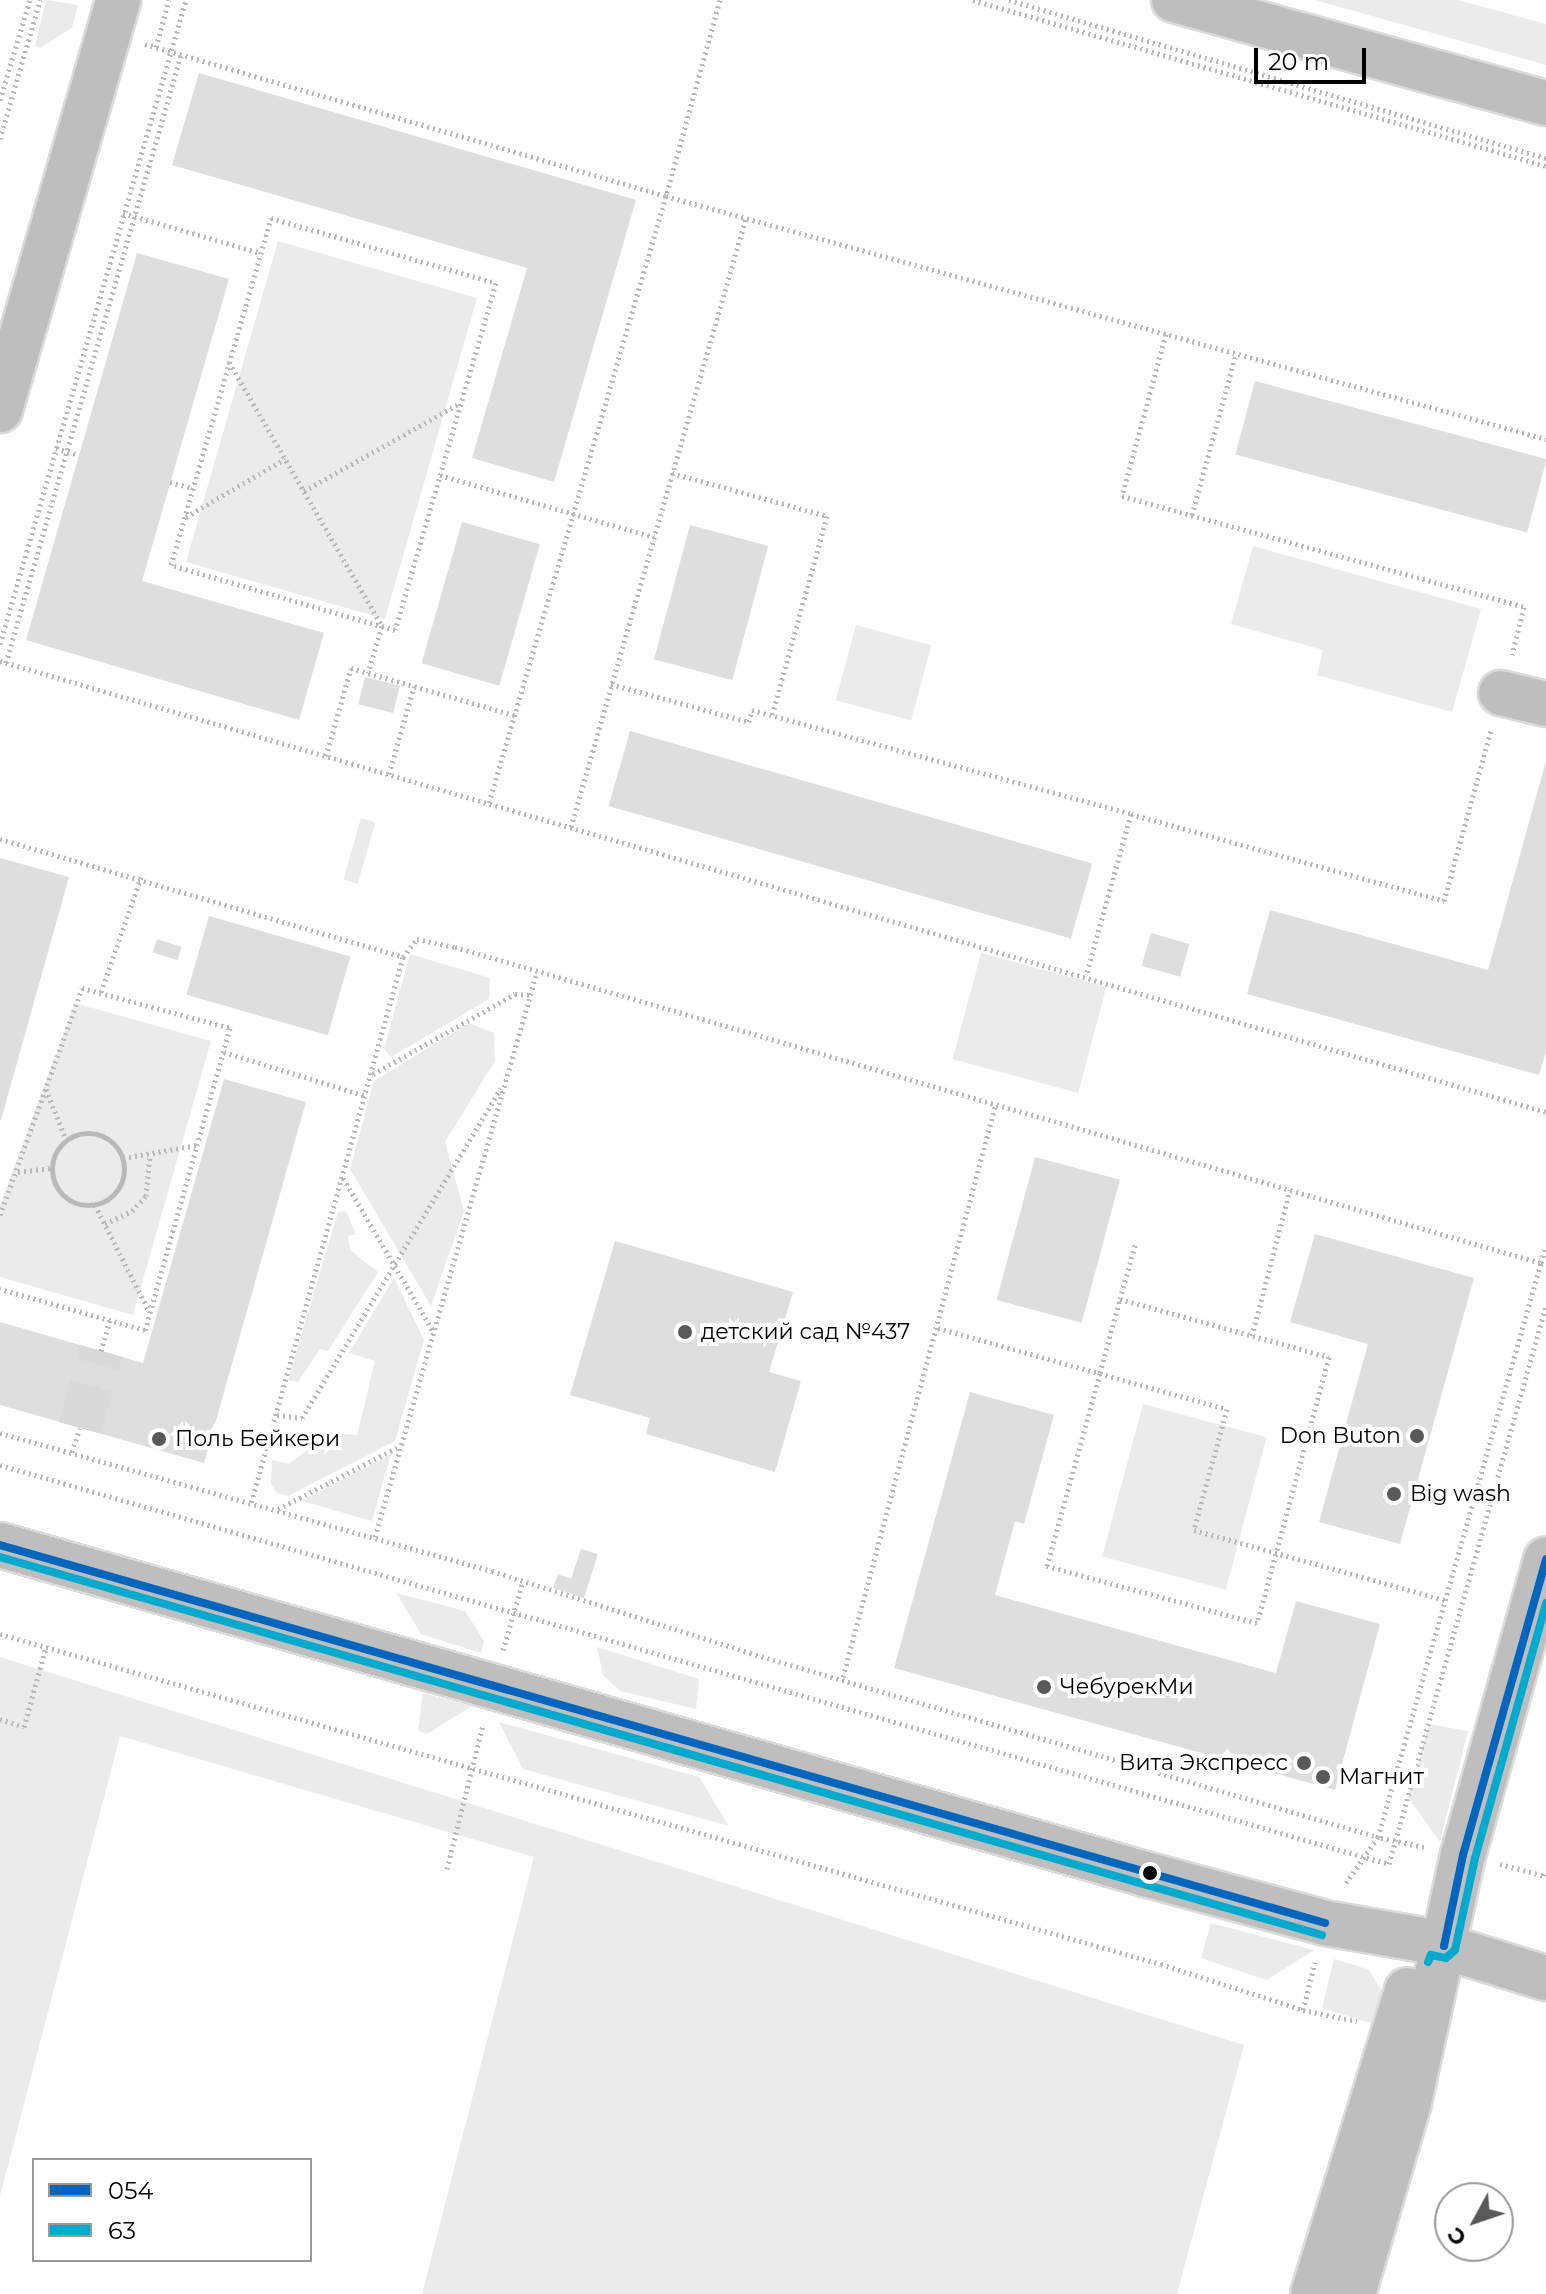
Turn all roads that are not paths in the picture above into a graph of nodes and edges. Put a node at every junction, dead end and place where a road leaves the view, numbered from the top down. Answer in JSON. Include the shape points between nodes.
{"nodes":[{"id":1,"x":1174,"y":0,"type":"edge"},
{"id":2,"x":113,"y":17,"type":"edge"},
{"id":3,"x":1546,"y":103,"type":"edge"},
{"id":4,"x":0,"y":410,"type":"edge"},
{"id":5,"x":1501,"y":693,"type":"road end"},
{"id":6,"x":1546,"y":704,"type":"edge"},
{"id":7,"x":0,"y":1545,"type":"edge"},
{"id":8,"x":1546,"y":1559,"type":"edge"},
{"id":9,"x":1431,"y":1952,"type":"junction"},
{"id":10,"x":1546,"y":1978,"type":"edge"},
{"id":11,"x":1546,"y":1991,"type":"edge"},
{"id":12,"x":1313,"y":2294,"type":"edge"},
{"id":13,"x":1353,"y":2294,"type":"edge"}],
"edges":[{"from":1,"to":3,"type":"street"},
{"from":2,"to":4,"type":"street"},
{"from":5,"to":6,"type":"street"},
{"from":7,"to":9,"type":"street"},
{"from":8,"to":9,"type":"street"},
{"from":9,"to":10,"type":"street"},
{"from":9,"to":11,"type":"street"},
{"from":9,"to":12,"type":"street"},
{"from":9,"to":13,"type":"street","via":[[1409,2102]]}]}
